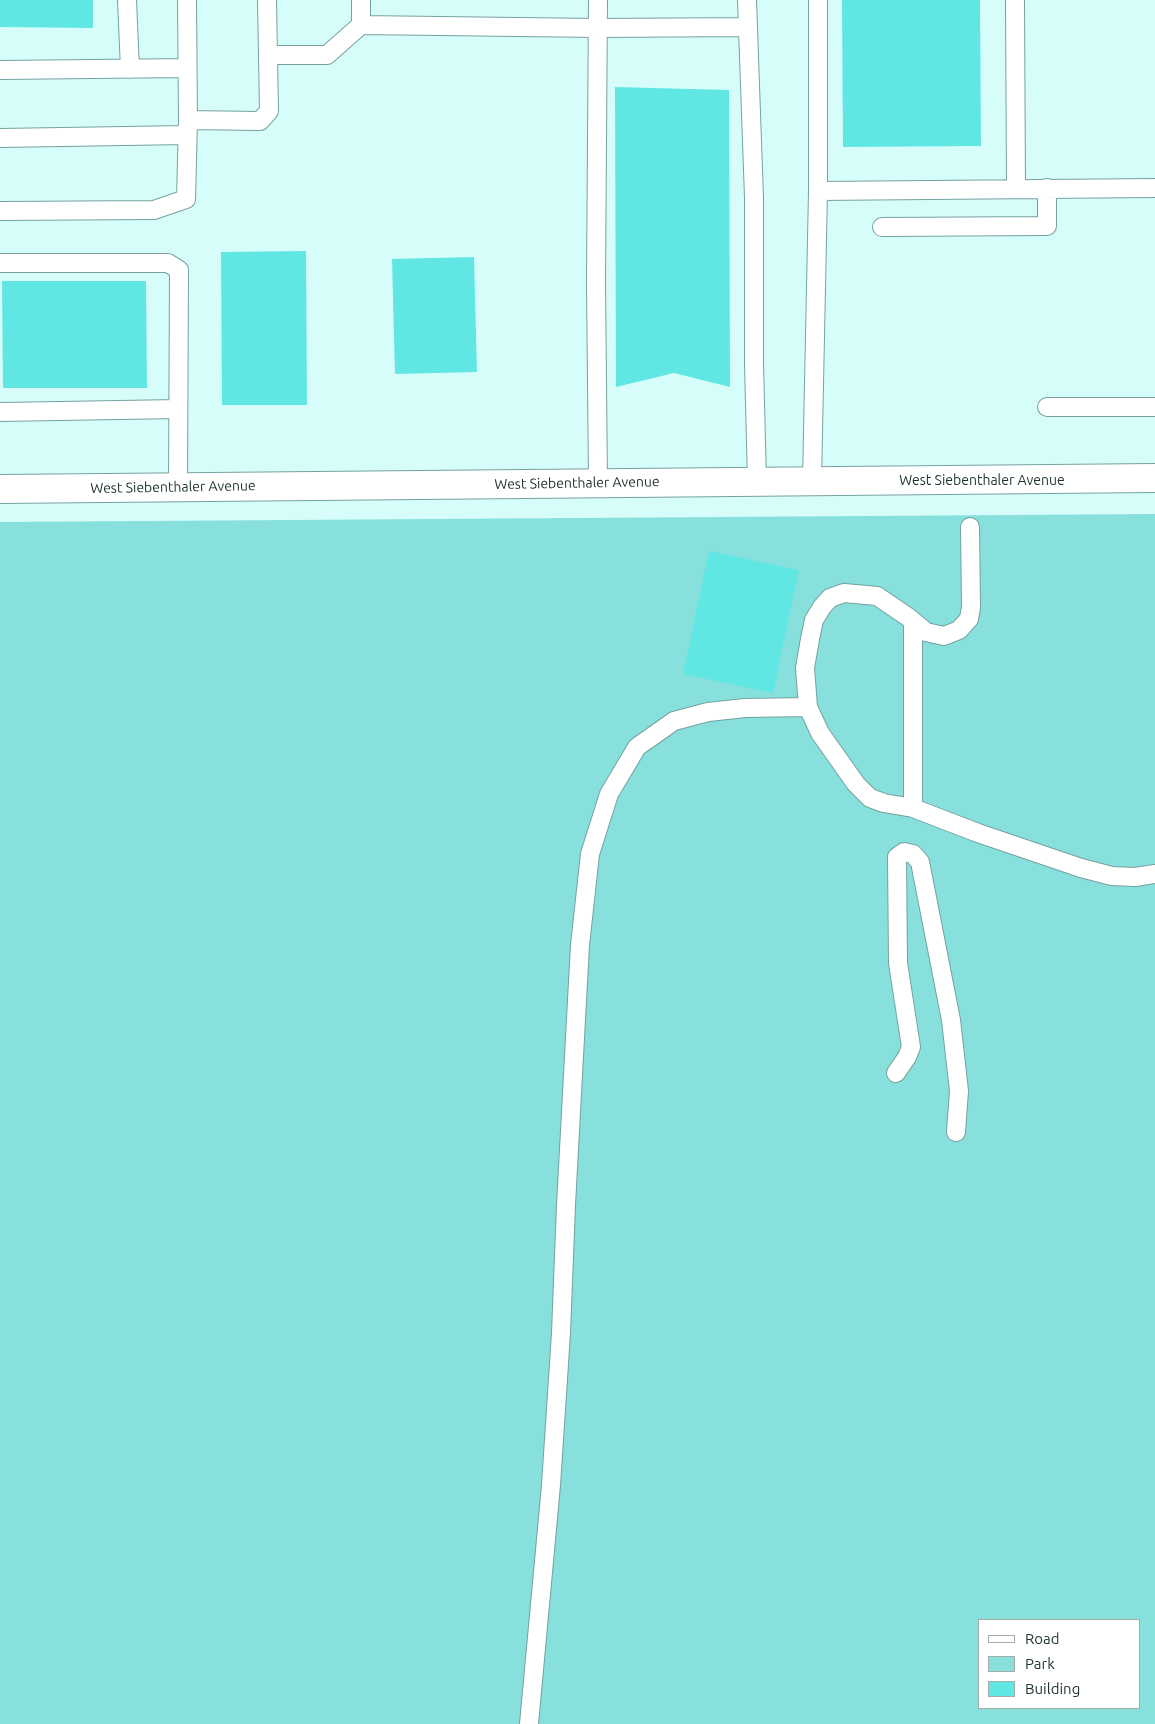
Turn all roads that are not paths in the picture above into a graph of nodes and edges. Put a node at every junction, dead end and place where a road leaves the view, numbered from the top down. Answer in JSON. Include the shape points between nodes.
{"nodes":[{"id":1,"x":127,"y":0,"type":"edge"},
{"id":2,"x":187,"y":0,"type":"edge"},
{"id":3,"x":266,"y":0,"type":"edge"},
{"id":4,"x":361,"y":0,"type":"edge"},
{"id":5,"x":598,"y":0,"type":"edge"},
{"id":6,"x":747,"y":0,"type":"edge"},
{"id":7,"x":818,"y":0,"type":"edge"},
{"id":8,"x":1015,"y":0,"type":"edge"},
{"id":9,"x":361,"y":25,"type":"junction"},
{"id":10,"x":748,"y":27,"type":"junction"},
{"id":11,"x":598,"y":28,"type":"junction"},
{"id":12,"x":268,"y":55,"type":"junction"},
{"id":13,"x":187,"y":68,"type":"junction"},
{"id":14,"x":130,"y":69,"type":"junction"},
{"id":15,"x":0,"y":70,"type":"edge"},
{"id":16,"x":188,"y":127,"type":"junction"},
{"id":17,"x":0,"y":138,"type":"edge"},
{"id":18,"x":1016,"y":188,"type":"junction"},
{"id":19,"x":1047,"y":188,"type":"junction"},
{"id":20,"x":1155,"y":188,"type":"edge"},
{"id":21,"x":818,"y":191,"type":"junction"},
{"id":22,"x":0,"y":211,"type":"edge"},
{"id":23,"x":882,"y":227,"type":"dead end"},
{"id":24,"x":0,"y":263,"type":"edge"},
{"id":25,"x":1047,"y":407,"type":"dead end"},
{"id":26,"x":1155,"y":407,"type":"edge"},
{"id":27,"x":178,"y":409,"type":"junction"},
{"id":28,"x":0,"y":412,"type":"edge"},
{"id":29,"x":1155,"y":478,"type":"edge"},
{"id":30,"x":812,"y":481,"type":"junction"},
{"id":31,"x":758,"y":482,"type":"junction"},
{"id":32,"x":598,"y":483,"type":"junction"},
{"id":33,"x":178,"y":487,"type":"junction"},
{"id":34,"x":0,"y":489,"type":"edge"},
{"id":35,"x":970,"y":527,"type":"dead end"},
{"id":36,"x":913,"y":621,"type":"junction"},
{"id":37,"x":808,"y":707,"type":"junction"},
{"id":38,"x":914,"y":808,"type":"junction"},
{"id":39,"x":1155,"y":874,"type":"edge"},
{"id":40,"x":896,"y":1072,"type":"dead end"},
{"id":41,"x":956,"y":1132,"type":"dead end"},
{"id":42,"x":529,"y":1724,"type":"edge"}],
"edges":[{"from":1,"to":14,"type":"lane"},
{"from":2,"to":13,"type":"lane"},
{"from":3,"to":12,"type":"lane"},
{"from":4,"to":9,"type":"lane"},
{"from":5,"to":11,"type":"lane"},
{"from":6,"to":10,"type":"lane"},
{"from":7,"to":21,"type":"lane"},
{"from":8,"to":18,"type":"lane"},
{"from":9,"to":11,"type":"lane"},
{"from":9,"to":12,"type":"lane","via":[[327,55]]},
{"from":10,"to":11,"type":"lane"},
{"from":10,"to":31,"type":"lane"},
{"from":11,"to":32,"type":"lane"},
{"from":12,"to":16,"type":"lane","via":[[269,111],[260,121]]},
{"from":13,"to":14,"type":"lane"},
{"from":13,"to":16,"type":"lane"},
{"from":14,"to":15,"type":"lane"},
{"from":16,"to":17,"type":"lane"},
{"from":16,"to":22,"type":"lane","via":[[186,200],[154,210]]},
{"from":18,"to":19,"type":"lane"},
{"from":18,"to":21,"type":"lane"},
{"from":19,"to":20,"type":"lane"},
{"from":19,"to":23,"type":"lane","via":[[1047,226]]},
{"from":21,"to":30,"type":"lane"},
{"from":24,"to":27,"type":"lane","via":[[168,262],[179,270]]},
{"from":25,"to":26,"type":"lane"},
{"from":27,"to":28,"type":"lane"},
{"from":27,"to":33,"type":"lane"},
{"from":29,"to":30,"type":"main road","name":"West Siebenthaler Avenue"},
{"from":30,"to":31,"type":"main road","name":"West Siebenthaler Avenue"},
{"from":31,"to":32,"type":"main road","name":"West Siebenthaler Avenue"},
{"from":32,"to":33,"type":"main road","name":"West Siebenthaler Avenue"},
{"from":33,"to":34,"type":"main road","name":"West Siebenthaler Avenue"},
{"from":35,"to":36,"type":"lane","via":[[969,619],[959,630],[944,636],[926,632]]},
{"from":36,"to":37,"type":"lane","via":[[877,596],[844,593],[830,598],[814,620],[810,639],[805,668]]},
{"from":36,"to":38,"type":"lane"},
{"from":37,"to":38,"type":"lane","via":[[820,733],[856,784],[870,798]]},
{"from":37,"to":42,"type":"lane","via":[[744,708],[708,712],[674,721],[637,747],[609,794],[590,854],[580,945],[551,1485]]},
{"from":38,"to":39,"type":"lane","via":[[1081,868],[1112,876]]},
{"from":40,"to":41,"type":"lane","via":[[911,1047],[898,963],[897,857],[904,852],[913,854],[920,862],[951,1020],[958,1091]]}]}
